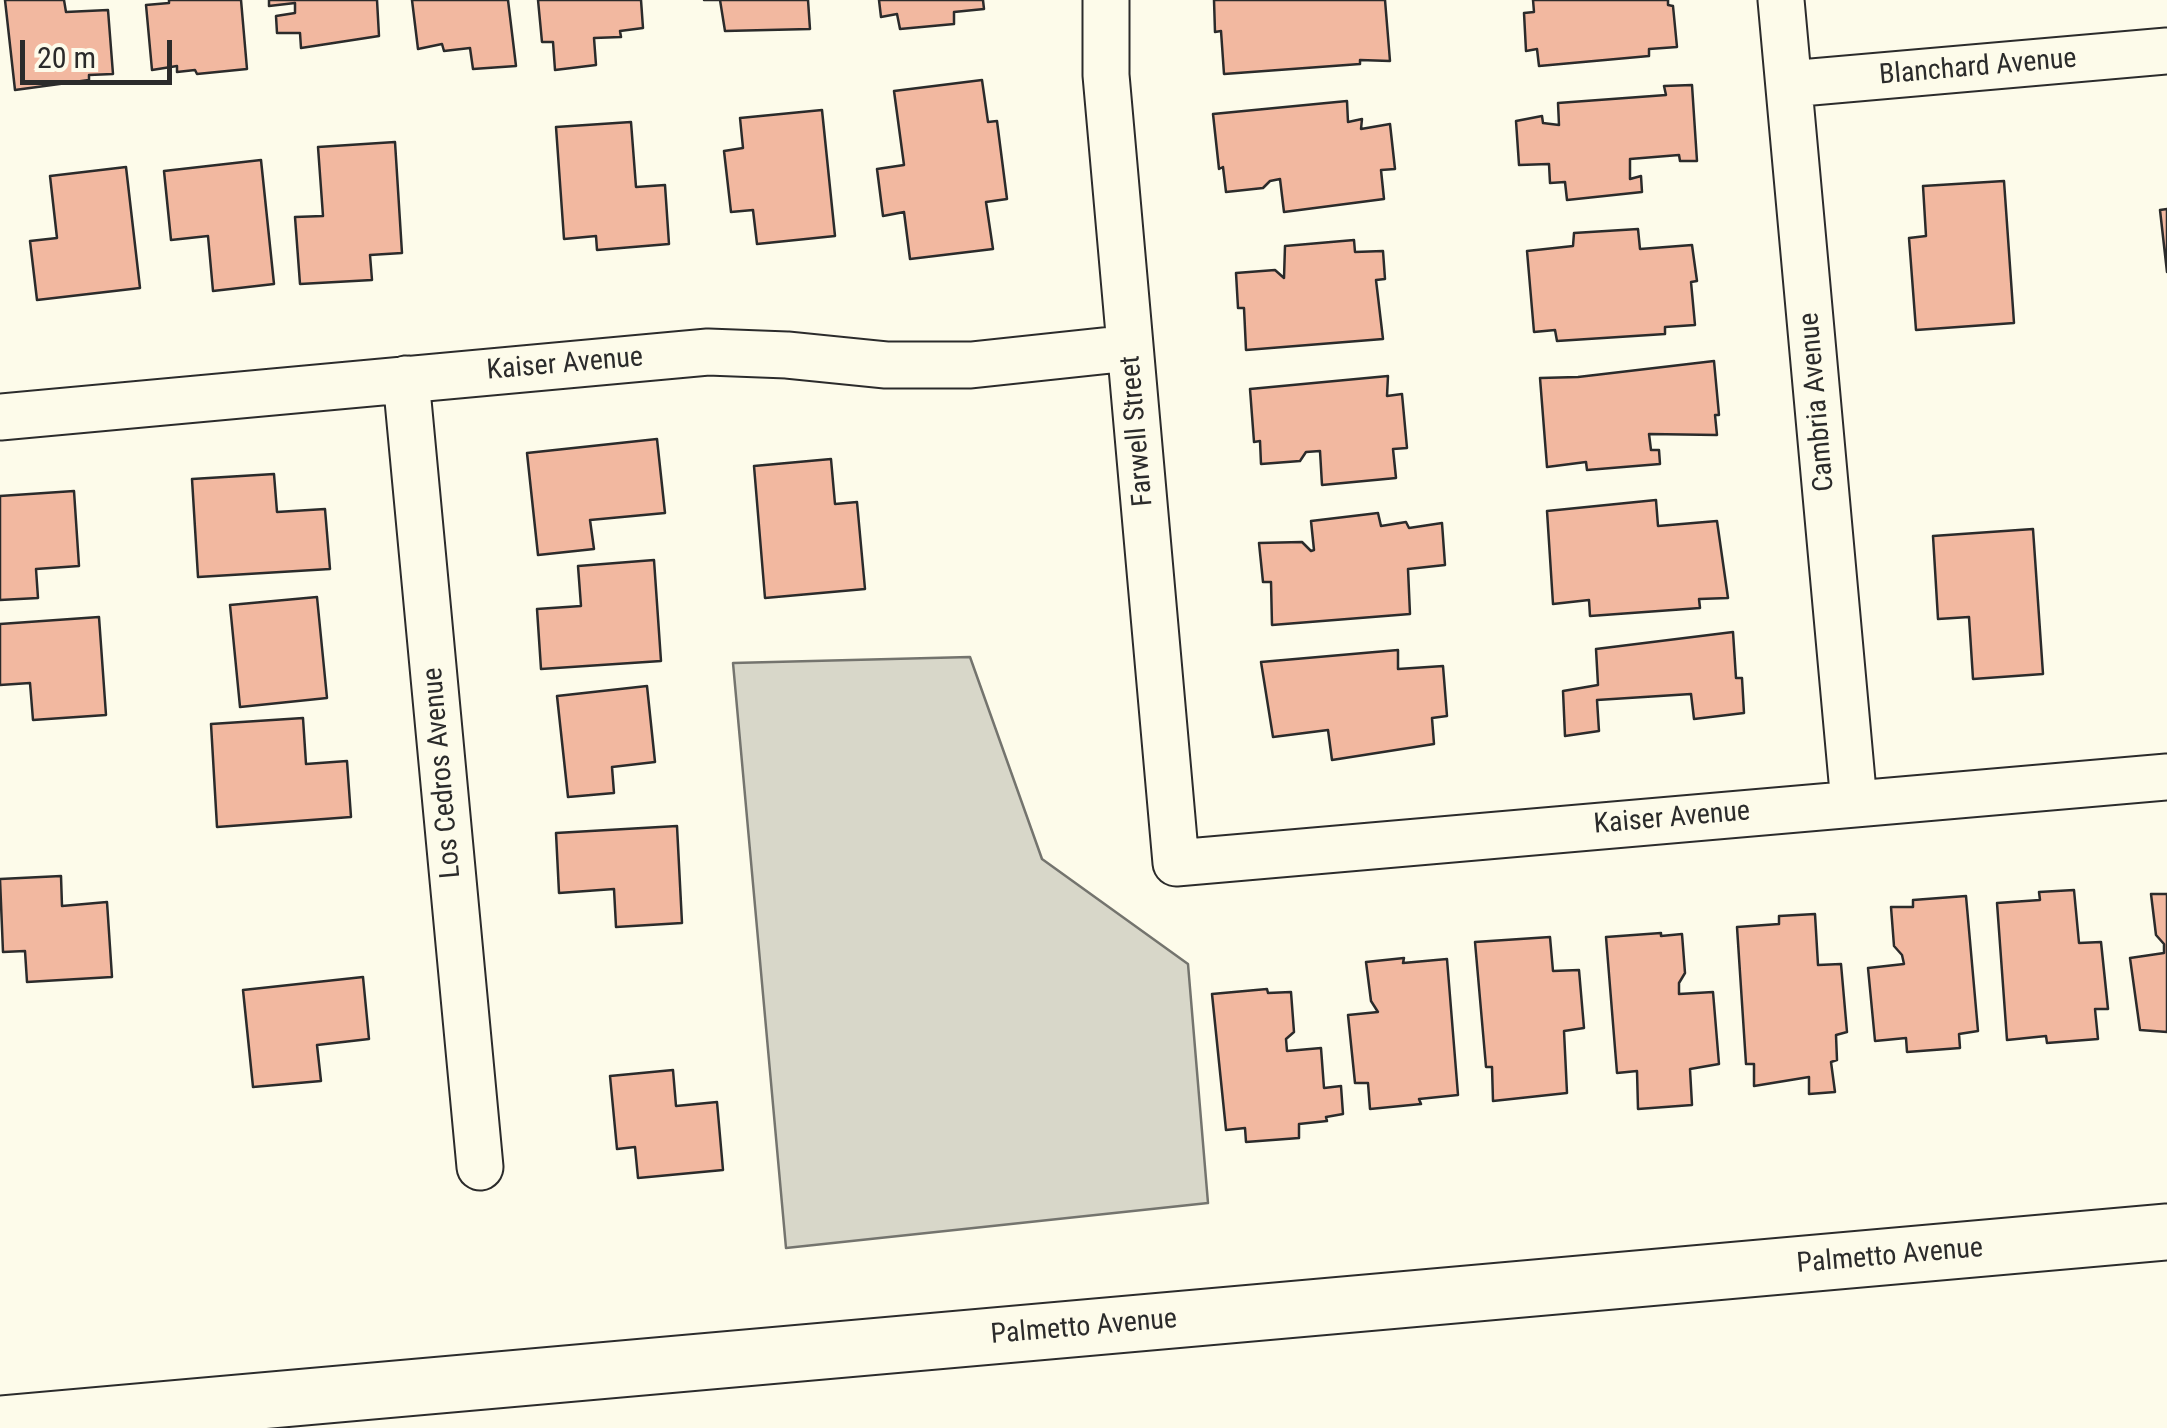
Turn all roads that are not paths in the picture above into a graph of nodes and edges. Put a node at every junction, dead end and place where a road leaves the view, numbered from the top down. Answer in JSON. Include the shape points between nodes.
{"nodes":[{"id":1,"x":1106,"y":0,"type":"edge"},
{"id":2,"x":1781,"y":0,"type":"edge"},
{"id":3,"x":2167,"y":52,"type":"edge"},
{"id":4,"x":1789,"y":84,"type":"junction"},
{"id":5,"x":1130,"y":348,"type":"junction"},
{"id":6,"x":406,"y":379,"type":"junction"},
{"id":7,"x":0,"y":417,"type":"edge"},
{"id":8,"x":2167,"y":777,"type":"edge"},
{"id":9,"x":1854,"y":803,"type":"junction"},
{"id":10,"x":1176,"y":863,"type":"joint"},
{"id":11,"x":480,"y":1167,"type":"dead end"},
{"id":12,"x":2167,"y":1232,"type":"edge"},
{"id":13,"x":0,"y":1424,"type":"edge"}],
"edges":[{"from":1,"to":5,"type":"street","name":"Farwell Street","via":[[1106,75]]},
{"from":2,"to":4,"type":"street","name":"Cambria Avenue"},
{"from":3,"to":4,"type":"street","name":"Blanchard Avenue"},
{"from":4,"to":9,"type":"street","name":"Cambria Avenue"},
{"from":5,"to":6,"type":"street","name":"Kaiser Avenue","via":[[886,365],[708,352]]},
{"from":5,"to":10,"type":"street","name":"Farwell Street"},
{"from":6,"to":7,"type":"street","name":"Kaiser Avenue"},
{"from":6,"to":11,"type":"street","name":"Los Cedros Avenue"},
{"from":8,"to":9,"type":"street","name":"Kaiser Avenue"},
{"from":9,"to":10,"type":"street","name":"Kaiser Avenue"},
{"from":12,"to":13,"type":"street","name":"Palmetto Avenue"}]}
